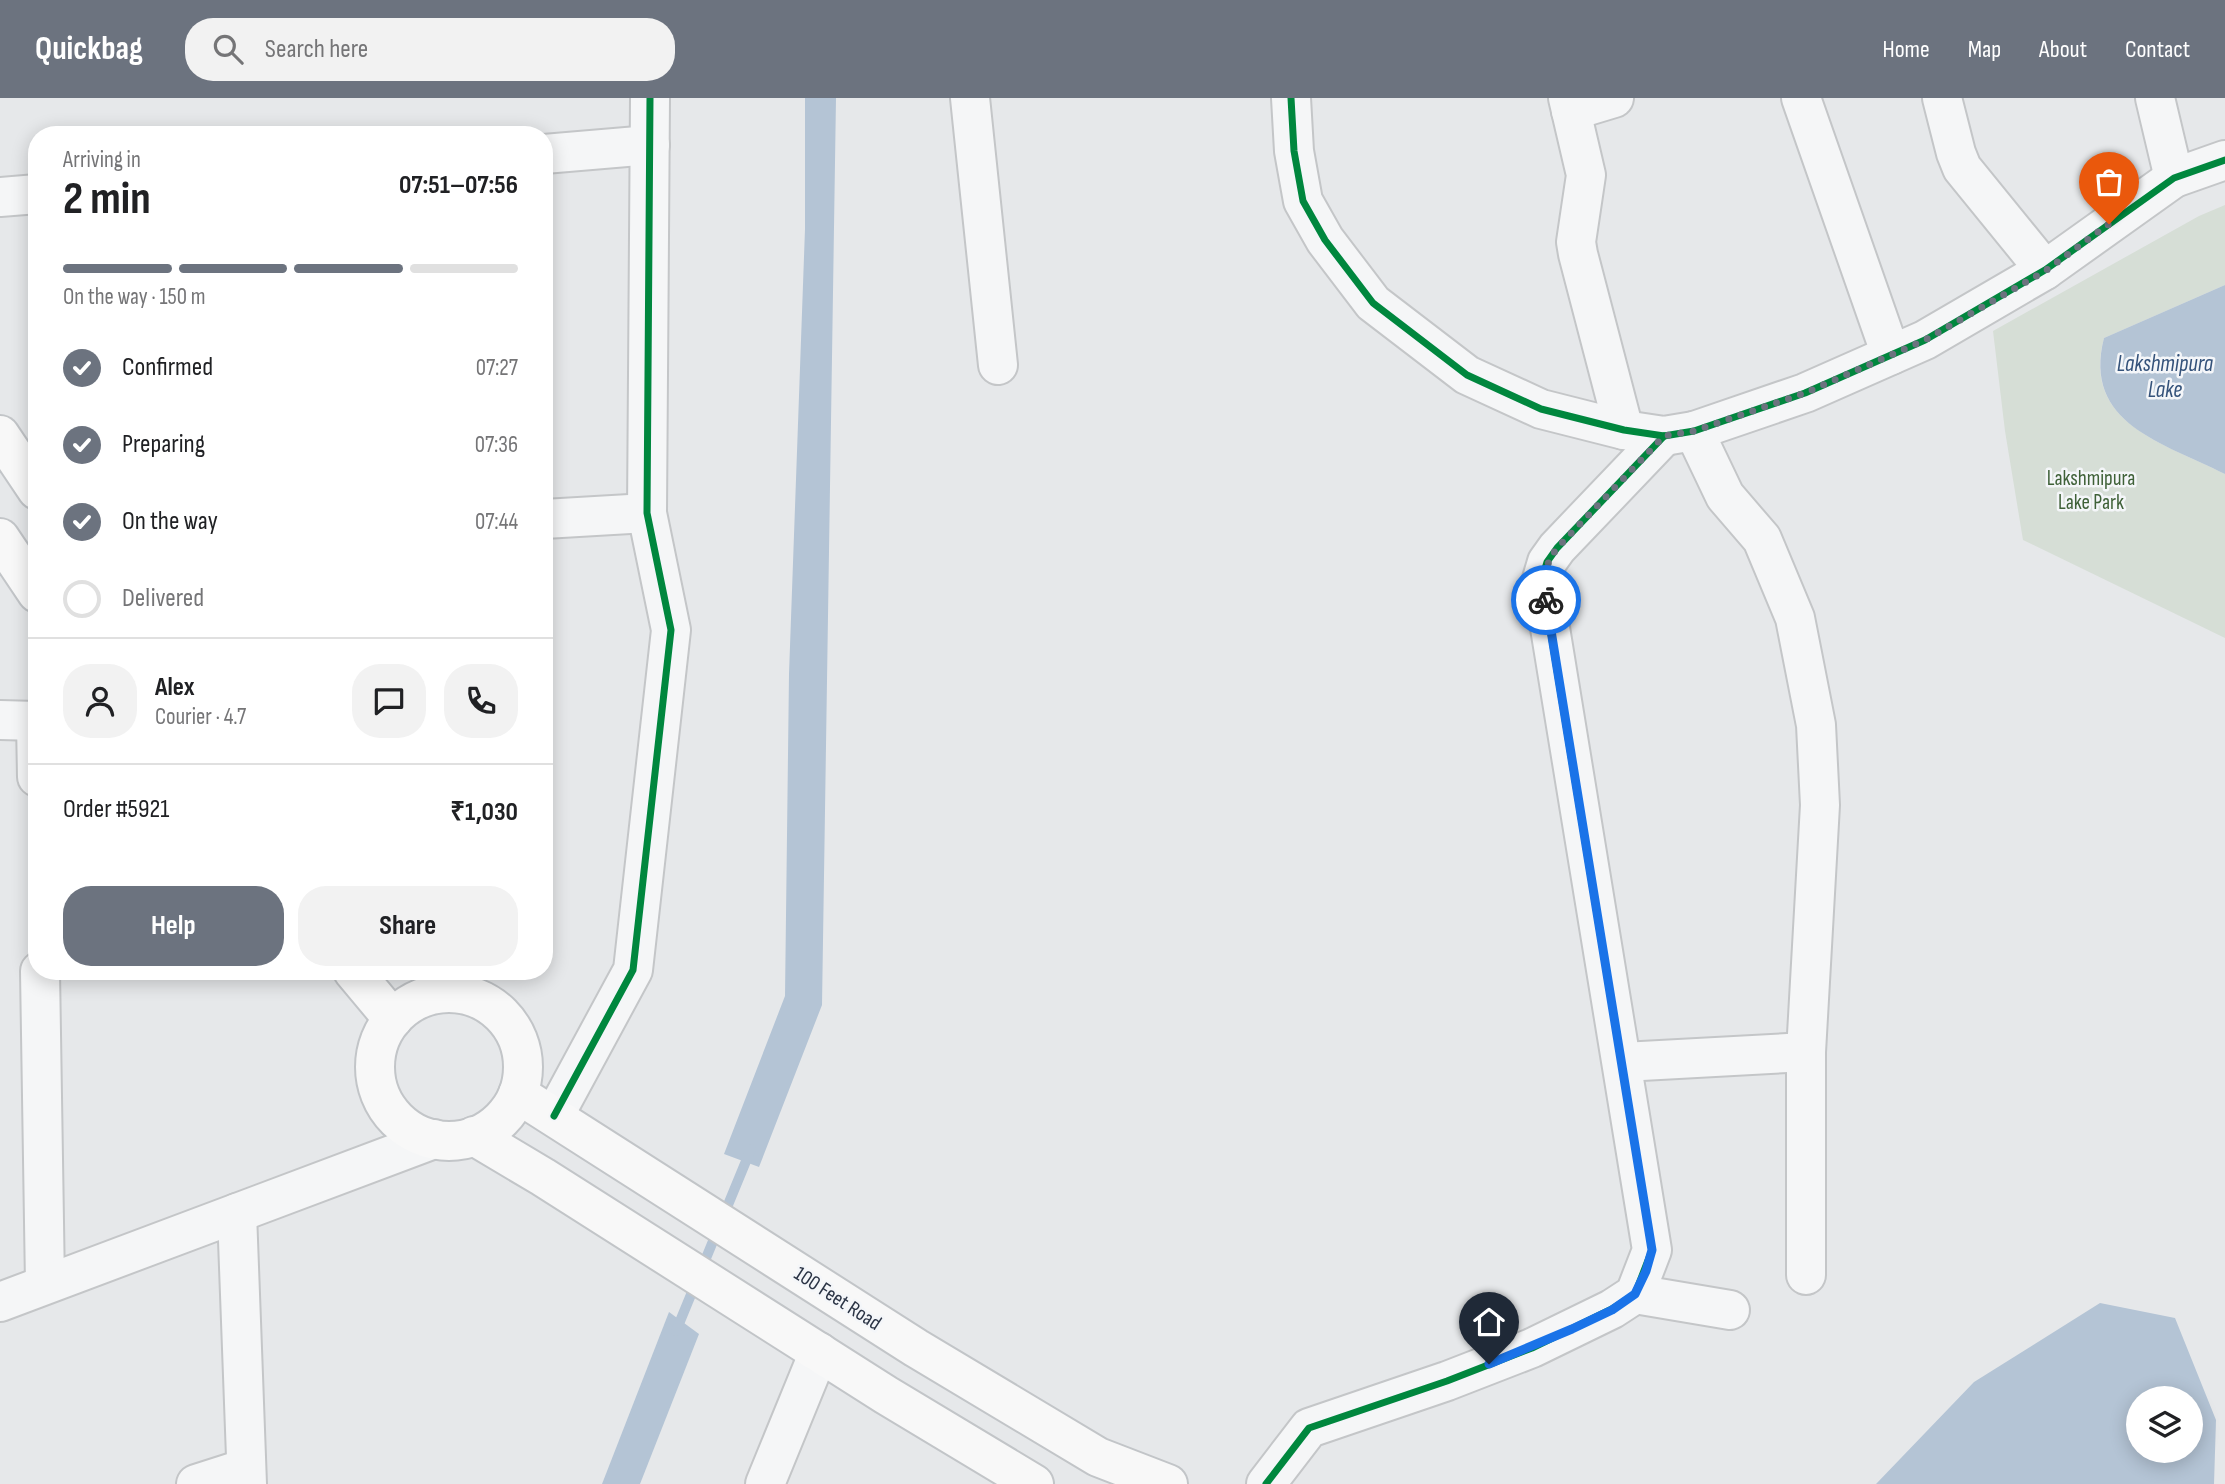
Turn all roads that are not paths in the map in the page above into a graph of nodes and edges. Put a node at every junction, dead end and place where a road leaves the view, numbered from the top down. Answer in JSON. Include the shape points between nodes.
{"nodes":[{"id":1,"x":650,"y":98,"type":"edge"},
{"id":2,"x":970,"y":98,"type":"edge"},
{"id":3,"x":1291,"y":98,"type":"edge"},
{"id":4,"x":1614,"y":98,"type":"edge"},
{"id":5,"x":1801,"y":98,"type":"edge"},
{"id":6,"x":1942,"y":98,"type":"edge"},
{"id":7,"x":2155,"y":98,"type":"edge"},
{"id":8,"x":1569,"y":105,"type":"edge"},
{"id":9,"x":650,"y":145,"type":"junction"},
{"id":10,"x":553,"y":153,"type":"edge"},
{"id":11,"x":2225,"y":160,"type":"edge"},
{"id":12,"x":2174,"y":178,"type":"junction"},
{"id":13,"x":28,"y":195,"type":"edge"},
{"id":14,"x":0,"y":197,"type":"edge"},
{"id":15,"x":2045,"y":271,"type":"junction"},
{"id":16,"x":1891,"y":355,"type":"junction"},
{"id":17,"x":998,"y":365,"type":"dead end"},
{"id":18,"x":1624,"y":430,"type":"junction"},
{"id":19,"x":1679,"y":433,"type":"junction"},
{"id":20,"x":0,"y":435,"type":"edge"},
{"id":21,"x":28,"y":477,"type":"edge"},
{"id":22,"x":647,"y":513,"type":"junction"},
{"id":23,"x":553,"y":518,"type":"edge"},
{"id":24,"x":0,"y":538,"type":"edge"},
{"id":25,"x":28,"y":580,"type":"edge"},
{"id":26,"x":0,"y":720,"type":"edge"},
{"id":27,"x":28,"y":721,"type":"edge"},
{"id":28,"x":40,"y":980,"type":"edge"},
{"id":29,"x":361,"y":980,"type":"edge"},
{"id":30,"x":438,"y":982,"type":"edge"},
{"id":31,"x":394,"y":1019,"type":"junction"},
{"id":32,"x":1806,"y":1052,"type":"junction"},
{"id":33,"x":1623,"y":1062,"type":"junction"},
{"id":34,"x":518,"y":1094,"type":"junction"},
{"id":35,"x":554,"y":1116,"type":"junction"},
{"id":36,"x":474,"y":1136,"type":"junction"},
{"id":37,"x":434,"y":1139,"type":"junction"},
{"id":38,"x":237,"y":1213,"type":"junction"},
{"id":39,"x":1806,"y":1275,"type":"dead end"},
{"id":40,"x":45,"y":1284,"type":"junction"},
{"id":41,"x":1635,"y":1294,"type":"junction"},
{"id":42,"x":0,"y":1302,"type":"edge"},
{"id":43,"x":1730,"y":1310,"type":"dead end"},
{"id":44,"x":819,"y":1352,"type":"junction"},
{"id":45,"x":246,"y":1476,"type":"edge"},
{"id":46,"x":196,"y":1484,"type":"edge"},
{"id":47,"x":765,"y":1484,"type":"edge"},
{"id":48,"x":1034,"y":1484,"type":"edge"},
{"id":49,"x":1168,"y":1484,"type":"edge"},
{"id":50,"x":1266,"y":1484,"type":"edge"}],
"edges":[{"from":1,"to":9,"type":"street"},
{"from":2,"to":17,"type":"street"},
{"from":3,"to":18,"type":"street","via":[[1303,201],[1325,240],[1373,303],[1467,374],[1541,409]]},
{"from":4,"to":8,"type":"street"},
{"from":5,"to":16,"type":"street"},
{"from":6,"to":15,"type":"street","via":[[1962,168]]},
{"from":7,"to":12,"type":"street"},
{"from":8,"to":18,"type":"street","via":[[1586,184],[1578,254]]},
{"from":9,"to":10,"type":"street"},
{"from":9,"to":22,"type":"street"},
{"from":11,"to":12,"type":"street"},
{"from":12,"to":15,"type":"street"},
{"from":13,"to":14,"type":"street"},
{"from":15,"to":16,"type":"street"},
{"from":16,"to":19,"type":"street","via":[[1805,393]]},
{"from":18,"to":19,"type":"street"},
{"from":19,"to":32,"type":"street","via":[[1762,539],[1795,618],[1816,725],[1820,805]]},
{"from":19,"to":33,"type":"street","via":[[1557,548],[1542,579]]},
{"from":20,"to":21,"type":"main road"},
{"from":22,"to":23,"type":"street"},
{"from":22,"to":35,"type":"street","via":[[671,630],[633,970]]},
{"from":24,"to":25,"type":"main road"},
{"from":26,"to":27,"type":"street"},
{"from":28,"to":40,"type":"street"},
{"from":29,"to":31,"type":"main road"},
{"from":30,"to":31,"type":"main road"},
{"from":30,"to":34,"type":"main road","via":[[486,1002],[516,1033],[523,1074]]},
{"from":31,"to":37,"type":"main road","via":[[379,1044],[377,1086],[398,1121]]},
{"from":32,"to":33,"type":"street"},
{"from":32,"to":39,"type":"street"},
{"from":33,"to":41,"type":"street","via":[[1652,1250]]},
{"from":34,"to":35,"type":"main road","name":"100 Feet Road"},
{"from":34,"to":36,"type":"main road","via":[[493,1127]]},
{"from":35,"to":49,"type":"main road","name":"100 Feet Road","via":[[847,1304],[1098,1457]]},
{"from":36,"to":37,"type":"main road"},
{"from":36,"to":44,"type":"main road"},
{"from":37,"to":38,"type":"street"},
{"from":38,"to":40,"type":"street"},
{"from":38,"to":45,"type":"street"},
{"from":40,"to":42,"type":"street"},
{"from":41,"to":43,"type":"street"},
{"from":41,"to":50,"type":"street","via":[[1532,1348],[1309,1427]]},
{"from":44,"to":47,"type":"street"},
{"from":44,"to":48,"type":"main road"},
{"from":45,"to":46,"type":"street"}]}
